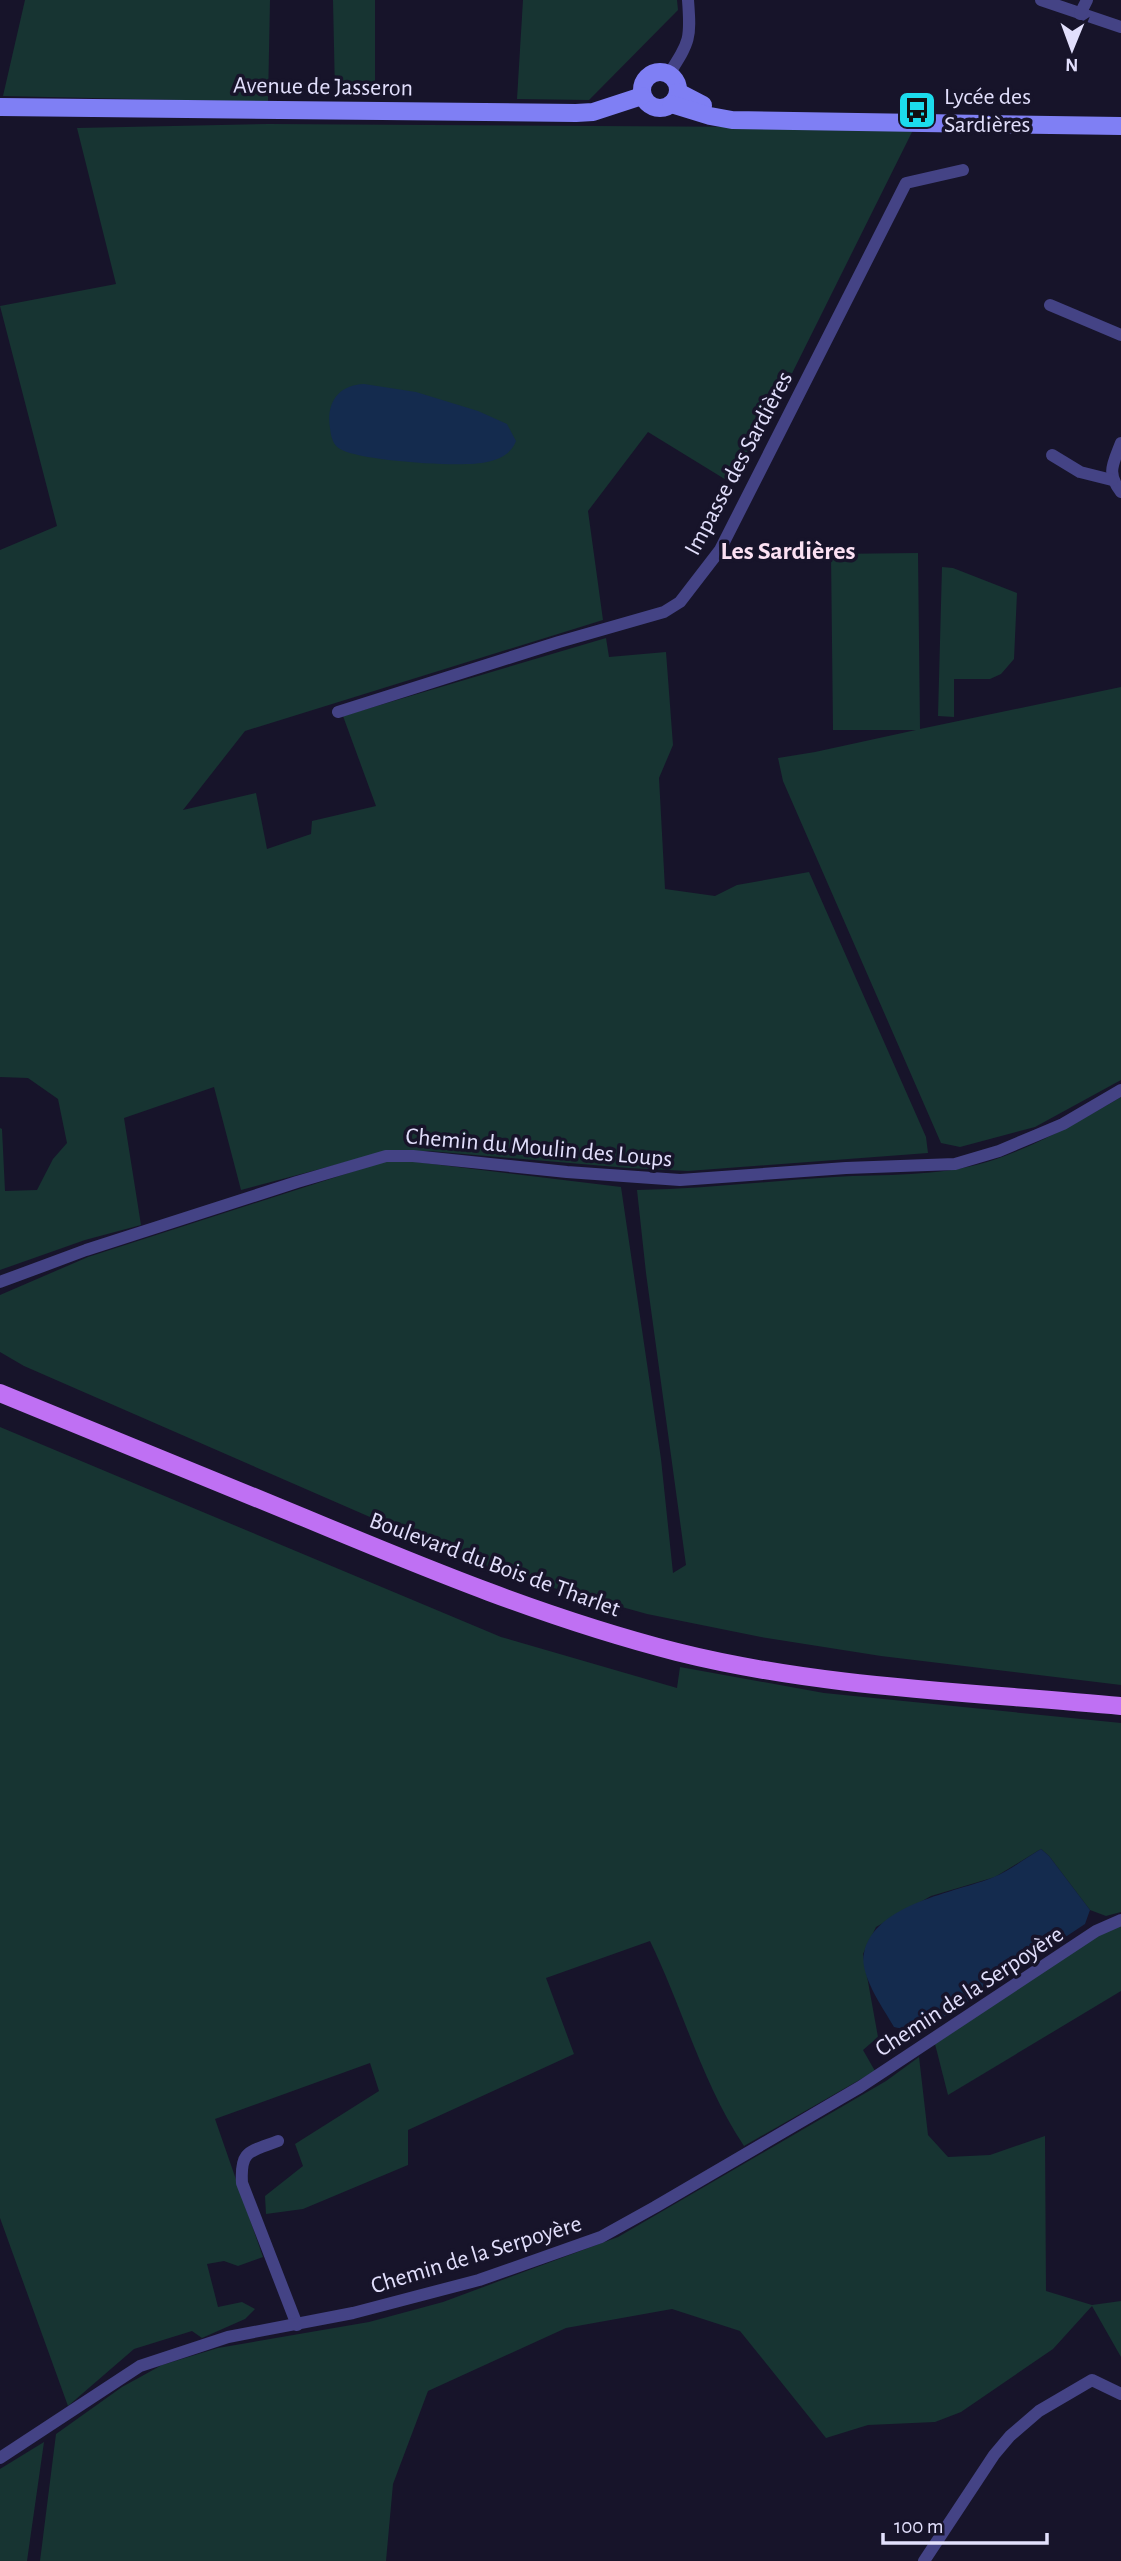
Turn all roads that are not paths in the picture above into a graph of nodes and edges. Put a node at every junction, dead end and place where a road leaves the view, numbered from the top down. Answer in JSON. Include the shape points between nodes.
{"nodes":[{"id":1,"x":688,"y":0,"type":"edge"},
{"id":2,"x":1041,"y":0,"type":"edge"},
{"id":3,"x":1087,"y":0,"type":"edge"},
{"id":4,"x":1080,"y":14,"type":"junction"},
{"id":5,"x":1121,"y":27,"type":"edge"},
{"id":6,"x":670,"y":74,"type":"junction"},
{"id":7,"x":642,"y":96,"type":"junction"},
{"id":8,"x":675,"y":98,"type":"junction"},
{"id":9,"x":0,"y":107,"type":"edge"},
{"id":10,"x":1121,"y":118,"type":"edge"},
{"id":11,"x":1121,"y":126,"type":"edge"},
{"id":12,"x":963,"y":170,"type":"dead end"},
{"id":13,"x":1050,"y":305,"type":"dead end"},
{"id":14,"x":1121,"y":335,"type":"edge"},
{"id":15,"x":1121,"y":443,"type":"edge"},
{"id":16,"x":1052,"y":455,"type":"dead end"},
{"id":17,"x":1112,"y":480,"type":"junction"},
{"id":18,"x":1121,"y":492,"type":"edge"},
{"id":19,"x":338,"y":712,"type":"dead end"},
{"id":20,"x":1121,"y":1090,"type":"edge"},
{"id":21,"x":0,"y":1282,"type":"edge"},
{"id":22,"x":0,"y":1393,"type":"edge"},
{"id":23,"x":1121,"y":1706,"type":"edge"},
{"id":24,"x":1121,"y":1920,"type":"edge"},
{"id":25,"x":278,"y":2141,"type":"dead end"},
{"id":26,"x":297,"y":2325,"type":"junction"},
{"id":27,"x":1121,"y":2394,"type":"edge"},
{"id":28,"x":0,"y":2458,"type":"edge"},
{"id":29,"x":925,"y":2561,"type":"edge"}],
"edges":[{"from":1,"to":6,"type":"street","via":[[688,44]]},
{"from":2,"to":4,"type":"street"},
{"from":3,"to":4,"type":"street"},
{"from":4,"to":5,"type":"street"},
{"from":6,"to":7,"type":"main road","via":[[650,74],[642,84]]},
{"from":6,"to":8,"type":"main road","via":[[677,84]]},
{"from":7,"to":8,"type":"main road","via":[[659,108]]},
{"from":7,"to":9,"type":"main road","name":"Avenue de Jasseron","via":[[576,113]]},
{"from":8,"to":10,"type":"main road","via":[[732,115]]},
{"from":8,"to":11,"type":"main road","via":[[710,117],[732,120]]},
{"from":12,"to":19,"type":"street","name":"Impasse des Sardières","via":[[906,183],[720,550],[680,602],[664,612]]},
{"from":13,"to":14,"type":"street"},
{"from":15,"to":17,"type":"street"},
{"from":16,"to":17,"type":"street","via":[[1080,472]]},
{"from":17,"to":18,"type":"street"},
{"from":20,"to":21,"type":"street","name":"Chemin du Moulin des Loups","via":[[1063,1124],[955,1164],[681,1180],[386,1156]]},
{"from":22,"to":23,"type":"main road","name":"Boulevard du Bois de Tharlet","via":[[413,1563],[594,1629],[796,1675]]},
{"from":24,"to":26,"type":"street","name":"Chemin de la Serpoyère","via":[[1096,1931],[860,2087],[601,2237],[479,2280]]},
{"from":25,"to":26,"type":"street","via":[[246,2153],[241,2162],[242,2183]]},
{"from":26,"to":28,"type":"street","name":"Chemin de la Serpoyère","via":[[228,2337],[140,2366]]},
{"from":27,"to":29,"type":"street","via":[[1092,2380],[1039,2411],[994,2455]]}]}
